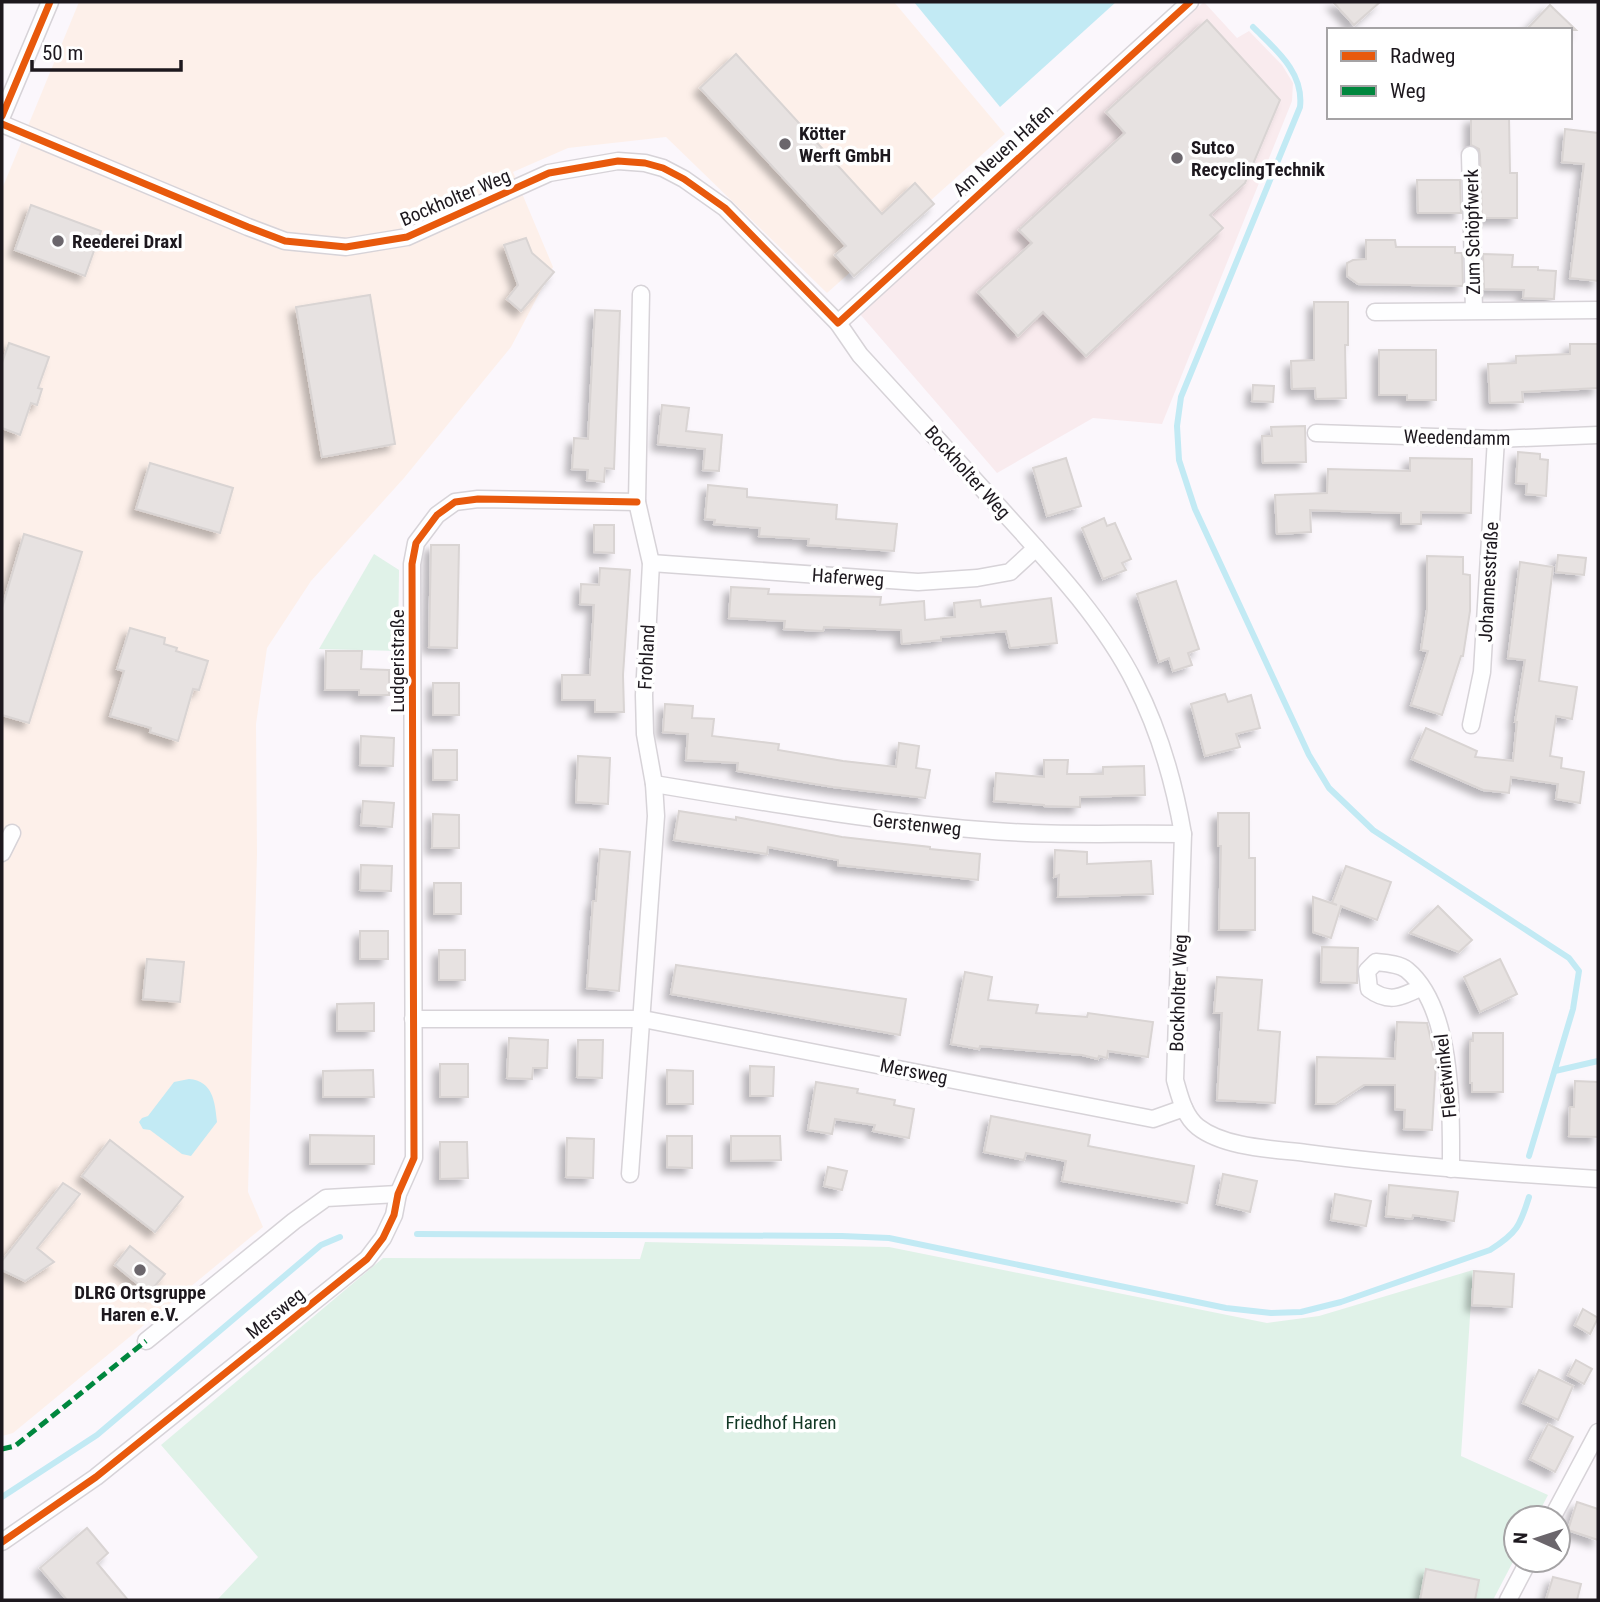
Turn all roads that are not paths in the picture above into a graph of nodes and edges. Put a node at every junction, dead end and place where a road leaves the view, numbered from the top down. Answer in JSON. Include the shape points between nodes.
{"nodes":[{"id":1,"x":50,"y":2,"type":"edge"},
{"id":2,"x":1190,"y":2,"type":"edge"},
{"id":3,"x":2,"y":116,"type":"edge"},
{"id":4,"x":2,"y":124,"type":"edge"},
{"id":5,"x":1470,"y":155,"type":"dead end"},
{"id":6,"x":641,"y":294,"type":"dead end"},
{"id":7,"x":1474,"y":310,"type":"junction"},
{"id":8,"x":1598,"y":310,"type":"edge"},
{"id":9,"x":1374,"y":312,"type":"dead end"},
{"id":10,"x":838,"y":323,"type":"junction"},
{"id":11,"x":1316,"y":433,"type":"dead end"},
{"id":12,"x":1598,"y":435,"type":"edge"},
{"id":13,"x":1496,"y":439,"type":"junction"},
{"id":14,"x":637,"y":502,"type":"junction"},
{"id":15,"x":1036,"y":548,"type":"junction"},
{"id":16,"x":651,"y":563,"type":"junction"},
{"id":17,"x":1471,"y":725,"type":"dead end"},
{"id":18,"x":654,"y":784,"type":"junction"},
{"id":19,"x":12,"y":833,"type":"dead end"},
{"id":20,"x":1183,"y":834,"type":"junction"},
{"id":21,"x":2,"y":853,"type":"edge"},
{"id":22,"x":1422,"y":987,"type":"dead end"},
{"id":23,"x":413,"y":1019,"type":"junction"},
{"id":24,"x":643,"y":1019,"type":"junction"},
{"id":25,"x":1184,"y":1108,"type":"junction"},
{"id":26,"x":1451,"y":1169,"type":"junction"},
{"id":27,"x":630,"y":1174,"type":"dead end"},
{"id":28,"x":1598,"y":1179,"type":"edge"},
{"id":29,"x":398,"y":1194,"type":"junction"},
{"id":30,"x":146,"y":1341,"type":"dead end"},
{"id":31,"x":1598,"y":1432,"type":"edge"},
{"id":32,"x":1559,"y":1504,"type":"edge"},
{"id":33,"x":2,"y":1542,"type":"edge"},
{"id":34,"x":1522,"y":1574,"type":"edge"},
{"id":35,"x":1508,"y":1600,"type":"edge"}],
"edges":[{"from":1,"to":3,"type":"street"},
{"from":2,"to":10,"type":"street","name":"Am Neuen Hafen"},
{"from":4,"to":10,"type":"street","name":"Bockholter Weg","via":[[285,241],[346,247],[407,237],[549,173],[618,161],[663,168],[725,208]]},
{"from":5,"to":7,"type":"street","name":"Zum Schöpfwerk"},
{"from":6,"to":14,"type":"street","name":"Frohland"},
{"from":7,"to":8,"type":"street","name":"Zum Schöpfwerk"},
{"from":7,"to":9,"type":"street","name":"Zum Schöpfwerk"},
{"from":10,"to":15,"type":"street","name":"Bockholter Weg","via":[[860,355]]},
{"from":11,"to":13,"type":"street","name":"Weedendamm"},
{"from":12,"to":13,"type":"street","name":"Weedendamm"},
{"from":13,"to":17,"type":"street","name":"Johannesstraße","via":[[1482,672]]},
{"from":14,"to":16,"type":"street","name":"Frohland"},
{"from":14,"to":23,"type":"street","name":"Ludgeristraße","via":[[455,502],[437,515],[416,543],[412,564]]},
{"from":15,"to":16,"type":"street","name":"Haferweg","via":[[1010,572],[918,582]]},
{"from":15,"to":20,"type":"street","name":"Bockholter Weg","via":[[1110,642],[1135,682],[1157,732]]},
{"from":16,"to":18,"type":"street","name":"Frohland","via":[[644,695]]},
{"from":18,"to":20,"type":"street","name":"Gerstenweg","via":[[866,819],[985,831]]},
{"from":18,"to":24,"type":"street","name":"Frohland"},
{"from":19,"to":21,"type":"street"},
{"from":20,"to":25,"type":"street","name":"Bockholter Weg","via":[[1175,1080]]},
{"from":22,"to":26,"type":"street","name":"Fleetwinkel","via":[[1444,1038]]},
{"from":23,"to":24,"type":"street","name":"Mersweg"},
{"from":23,"to":29,"type":"street","name":"Mersweg","via":[[414,1158]]},
{"from":24,"to":25,"type":"street","name":"Mersweg","via":[[1153,1119]]},
{"from":24,"to":27,"type":"street"},
{"from":25,"to":26,"type":"street","name":"Bockholter Weg","via":[[1196,1126],[1218,1139]]},
{"from":26,"to":28,"type":"street","name":"Bockholter Weg"},
{"from":29,"to":30,"type":"street","via":[[326,1198]]},
{"from":29,"to":33,"type":"street","name":"Mersweg","via":[[383,1238],[367,1259],[96,1477]]},
{"from":31,"to":32,"type":"street"},
{"from":34,"to":35,"type":"street"}]}
